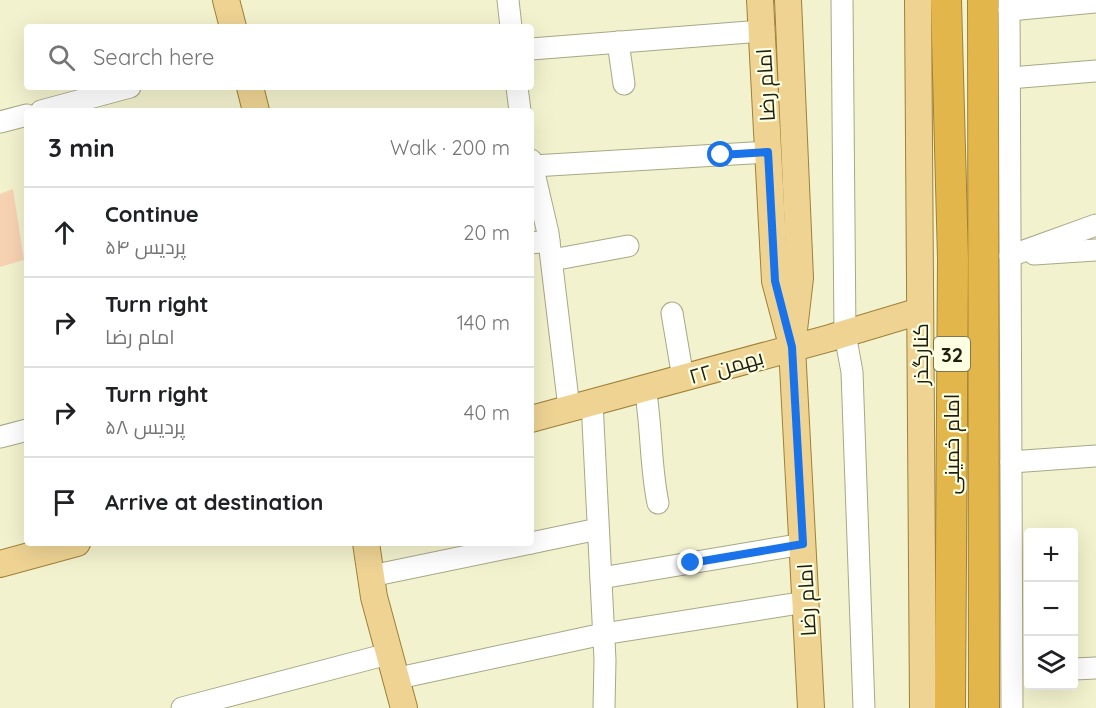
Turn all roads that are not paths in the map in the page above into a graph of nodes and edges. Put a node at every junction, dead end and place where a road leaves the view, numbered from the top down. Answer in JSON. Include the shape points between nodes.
{"nodes":[{"id":1,"x":226,"y":0,"type":"edge"},
{"id":2,"x":508,"y":0,"type":"edge"},
{"id":3,"x":760,"y":0,"type":"edge"},
{"id":4,"x":788,"y":0,"type":"edge"},
{"id":5,"x":842,"y":0,"type":"edge"},
{"id":6,"x":918,"y":0,"type":"edge"},
{"id":7,"x":946,"y":0,"type":"edge"},
{"id":8,"x":1096,"y":2,"type":"edge"},
{"id":9,"x":1000,"y":3,"type":"edge"},
{"id":10,"x":232,"y":24,"type":"edge"},
{"id":11,"x":511,"y":24,"type":"edge"},
{"id":12,"x":762,"y":31,"type":"junction"},
{"id":13,"x":618,"y":42,"type":"junction"},
{"id":14,"x":534,"y":48,"type":"edge"},
{"id":15,"x":1096,"y":70,"type":"edge"},
{"id":16,"x":1010,"y":78,"type":"junction"},
{"id":17,"x":624,"y":84,"type":"dead end"},
{"id":18,"x":119,"y":90,"type":"edge"},
{"id":19,"x":251,"y":90,"type":"edge"},
{"id":20,"x":517,"y":90,"type":"edge"},
{"id":21,"x":53,"y":108,"type":"edge"},
{"id":22,"x":255,"y":108,"type":"edge"},
{"id":23,"x":520,"y":108,"type":"edge"},
{"id":24,"x":24,"y":116,"type":"edge"},
{"id":25,"x":0,"y":122,"type":"edge"},
{"id":26,"x":768,"y":152,"type":"junction"},
{"id":27,"x":534,"y":163,"type":"edge"},
{"id":28,"x":534,"y":177,"type":"edge"},
{"id":29,"x":1096,"y":225,"type":"edge"},
{"id":30,"x":628,"y":246,"type":"dead end"},
{"id":31,"x":544,"y":248,"type":"edge"},
{"id":32,"x":1096,"y":250,"type":"edge"},
{"id":33,"x":1010,"y":256,"type":"junction"},
{"id":34,"x":953,"y":295,"type":"junction"},
{"id":35,"x":984,"y":296,"type":"junction"},
{"id":36,"x":920,"y":311,"type":"junction"},
{"id":37,"x":672,"y":313,"type":"dead end"},
{"id":38,"x":845,"y":334,"type":"junction"},
{"id":39,"x":792,"y":347,"type":"junction"},
{"id":40,"x":682,"y":378,"type":"junction"},
{"id":41,"x":645,"y":388,"type":"junction"},
{"id":42,"x":580,"y":405,"type":"junction"},
{"id":43,"x":534,"y":417,"type":"edge"},
{"id":44,"x":24,"y":431,"type":"edge"},
{"id":45,"x":0,"y":437,"type":"edge"},
{"id":46,"x":1096,"y":456,"type":"edge"},
{"id":47,"x":1011,"y":462,"type":"junction"},
{"id":48,"x":658,"y":503,"type":"dead end"},
{"id":49,"x":598,"y":529,"type":"junction"},
{"id":50,"x":534,"y":542,"type":"edge"},
{"id":51,"x":803,"y":544,"type":"junction"},
{"id":52,"x":66,"y":546,"type":"edge"},
{"id":53,"x":366,"y":546,"type":"edge"},
{"id":54,"x":516,"y":546,"type":"edge"},
{"id":55,"x":0,"y":564,"type":"edge"},
{"id":56,"x":371,"y":576,"type":"junction"},
{"id":57,"x":601,"y":578,"type":"junction"},
{"id":58,"x":806,"y":603,"type":"junction"},
{"id":59,"x":603,"y":634,"type":"junction"},
{"id":60,"x":388,"y":654,"type":"junction"},
{"id":61,"x":1096,"y":668,"type":"edge"},
{"id":62,"x":1078,"y":669,"type":"edge"},
{"id":63,"x":1008,"y":673,"type":"edge"},
{"id":64,"x":394,"y":679,"type":"junction"},
{"id":65,"x":182,"y":708,"type":"edge"},
{"id":66,"x":404,"y":708,"type":"edge"},
{"id":67,"x":604,"y":708,"type":"edge"},
{"id":68,"x":811,"y":708,"type":"edge"},
{"id":69,"x":864,"y":708,"type":"edge"},
{"id":70,"x":922,"y":708,"type":"edge"},
{"id":71,"x":950,"y":708,"type":"edge"},
{"id":72,"x":984,"y":708,"type":"edge"},
{"id":73,"x":1012,"y":708,"type":"edge"}],
"edges":[{"from":1,"to":10,"type":"main road"},
{"from":2,"to":11,"type":"street"},
{"from":3,"to":12,"type":"main road","name":"امام رضا"},
{"from":4,"to":39,"type":"main road","name":"امام رضا","via":[[800,278]]},
{"from":5,"to":38,"type":"street"},
{"from":6,"to":36,"type":"main road","name":"کنارگذر"},
{"from":7,"to":34,"type":"highway","name":"امام خمینی","number":"32"},
{"from":8,"to":9,"type":"street"},
{"from":9,"to":16,"type":"street"},
{"from":9,"to":35,"type":"highway","name":"امام خمینی","number":"32"},
{"from":12,"to":13,"type":"street"},
{"from":12,"to":26,"type":"main road","name":"امام رضا"},
{"from":13,"to":14,"type":"street"},
{"from":13,"to":17,"type":"street"},
{"from":15,"to":16,"type":"street"},
{"from":16,"to":33,"type":"street"},
{"from":18,"to":21,"type":"street"},
{"from":19,"to":22,"type":"main road"},
{"from":20,"to":23,"type":"street"},
{"from":24,"to":25,"type":"street"},
{"from":26,"to":27,"type":"street"},
{"from":26,"to":39,"type":"main road","name":"امام رضا","via":[[775,281]]},
{"from":28,"to":31,"type":"street"},
{"from":29,"to":33,"type":"street"},
{"from":30,"to":31,"type":"street"},
{"from":31,"to":42,"type":"street"},
{"from":32,"to":33,"type":"street"},
{"from":33,"to":47,"type":"street"},
{"from":34,"to":35,"type":"highway"},
{"from":34,"to":71,"type":"highway","name":"امام خمینی","number":"32"},
{"from":35,"to":63,"type":"highway","name":"امام خمینی","number":"32"},
{"from":36,"to":38,"type":"main road","name":"۲۲ بهمن"},
{"from":36,"to":70,"type":"main road","name":"کنارگذر"},
{"from":37,"to":40,"type":"street"},
{"from":38,"to":39,"type":"main road","name":"۲۲ بهمن"},
{"from":38,"to":69,"type":"street","via":[[852,372]]},
{"from":39,"to":40,"type":"main road","name":"۲۲ بهمن"},
{"from":39,"to":51,"type":"main road","name":"امام رضا"},
{"from":40,"to":41,"type":"main road","name":"۲۲ بهمن"},
{"from":41,"to":42,"type":"main road","name":"۲۲ بهمن"},
{"from":41,"to":48,"type":"street"},
{"from":42,"to":43,"type":"main road","name":"۲۲ بهمن"},
{"from":42,"to":49,"type":"street"},
{"from":44,"to":45,"type":"street"},
{"from":46,"to":47,"type":"street"},
{"from":47,"to":63,"type":"street"},
{"from":49,"to":50,"type":"street"},
{"from":49,"to":57,"type":"street"},
{"from":51,"to":57,"type":"street"},
{"from":51,"to":58,"type":"main road","name":"امام رضا"},
{"from":52,"to":55,"type":"main road"},
{"from":53,"to":56,"type":"main road"},
{"from":54,"to":56,"type":"street"},
{"from":56,"to":60,"type":"main road"},
{"from":57,"to":59,"type":"street"},
{"from":58,"to":59,"type":"street"},
{"from":58,"to":68,"type":"main road","name":"امام رضا"},
{"from":59,"to":64,"type":"street"},
{"from":59,"to":67,"type":"street"},
{"from":60,"to":64,"type":"main road"},
{"from":60,"to":65,"type":"street"},
{"from":61,"to":62,"type":"street"},
{"from":63,"to":72,"type":"highway","name":"امام خمینی","number":"32"},
{"from":63,"to":73,"type":"street"},
{"from":64,"to":66,"type":"main road"}]}
